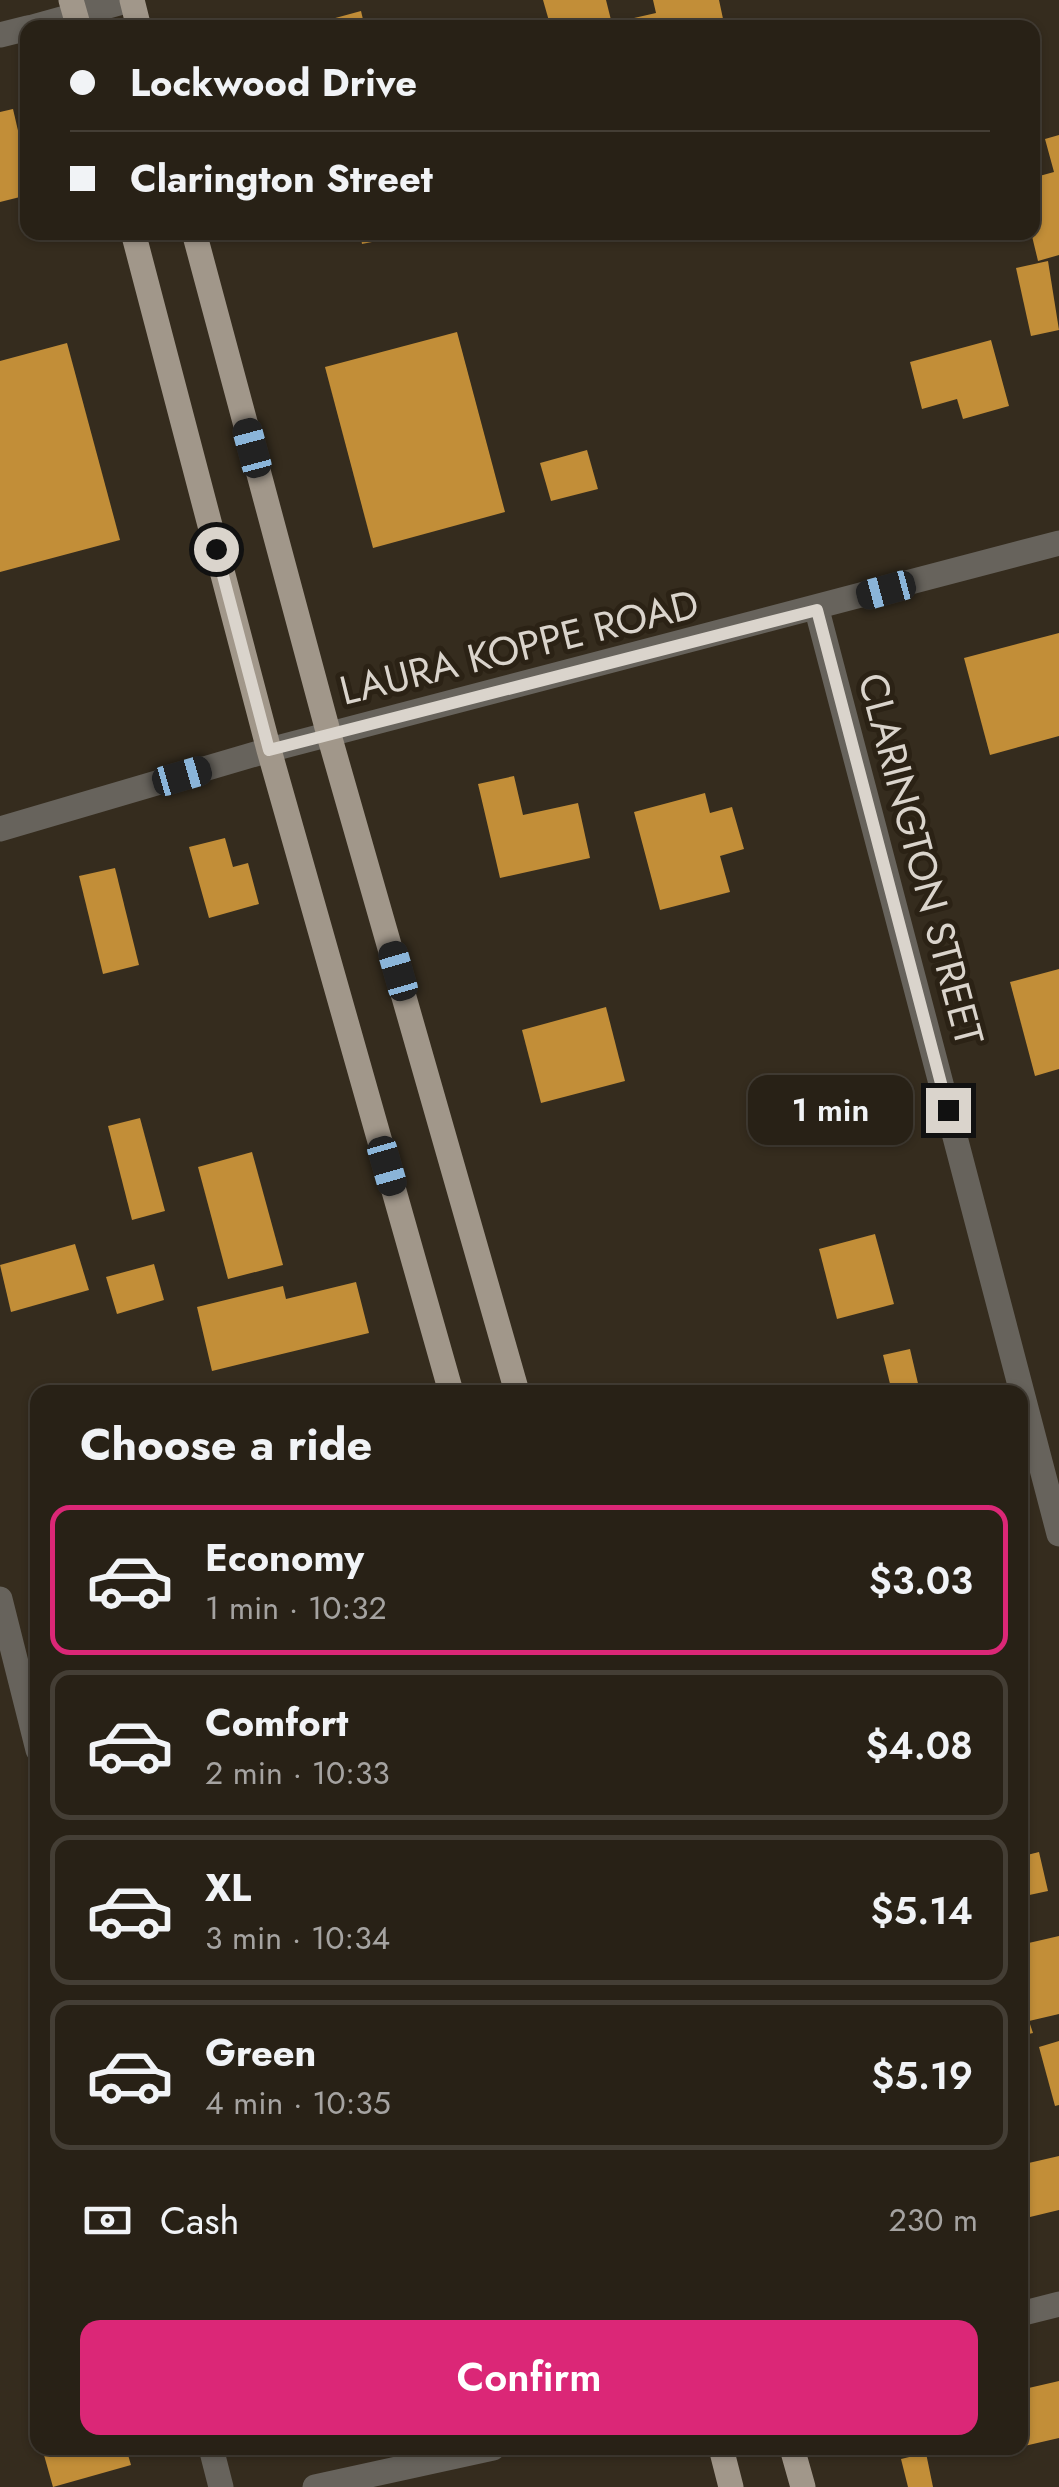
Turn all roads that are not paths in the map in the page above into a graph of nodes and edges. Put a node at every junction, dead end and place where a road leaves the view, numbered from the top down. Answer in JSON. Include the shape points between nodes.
{"nodes":[{"id":1,"x":131,"y":0,"type":"edge"},
{"id":2,"x":75,"y":14,"type":"edge"},
{"id":3,"x":135,"y":240,"type":"edge"},
{"id":4,"x":196,"y":240,"type":"edge"},
{"id":5,"x":1059,"y":543,"type":"edge"},
{"id":6,"x":817,"y":610,"type":"junction"},
{"id":7,"x":329,"y":735,"type":"junction"},
{"id":8,"x":269,"y":750,"type":"junction"},
{"id":9,"x":0,"y":829,"type":"edge"},
{"id":10,"x":449,"y":1385,"type":"edge"},
{"id":11,"x":515,"y":1385,"type":"edge"},
{"id":12,"x":1020,"y":1385,"type":"edge"},
{"id":13,"x":1028,"y":1416,"type":"edge"},
{"id":14,"x":1059,"y":1534,"type":"edge"},
{"id":15,"x":0,"y":1600,"type":"edge"},
{"id":16,"x":30,"y":1718,"type":"edge"},
{"id":17,"x":1059,"y":2304,"type":"edge"},
{"id":18,"x":1028,"y":2312,"type":"edge"},
{"id":19,"x":214,"y":2455,"type":"edge"},
{"id":20,"x":461,"y":2455,"type":"edge"},
{"id":21,"x":723,"y":2455,"type":"edge"},
{"id":22,"x":794,"y":2455,"type":"edge"},
{"id":23,"x":221,"y":2487,"type":"edge"},
{"id":24,"x":316,"y":2487,"type":"edge"},
{"id":25,"x":732,"y":2487,"type":"edge"},
{"id":26,"x":803,"y":2487,"type":"edge"}],
"edges":[{"from":1,"to":2,"type":"street"},
{"from":3,"to":8,"type":"main road"},
{"from":4,"to":7,"type":"main road"},
{"from":5,"to":6,"type":"street","name":"LAURA KOPPE ROAD"},
{"from":6,"to":7,"type":"street","name":"LAURA KOPPE ROAD"},
{"from":6,"to":12,"type":"street","name":"CLARINGTON STREET"},
{"from":7,"to":8,"type":"street","name":"LAURA KOPPE ROAD"},
{"from":7,"to":11,"type":"main road"},
{"from":8,"to":9,"type":"street","name":"LAURA KOPPE ROAD"},
{"from":8,"to":10,"type":"main road"},
{"from":13,"to":14,"type":"street","name":"CLARINGTON STREET"},
{"from":15,"to":16,"type":"street"},
{"from":17,"to":18,"type":"street"},
{"from":19,"to":23,"type":"street"},
{"from":20,"to":24,"type":"street"},
{"from":21,"to":25,"type":"main road"},
{"from":22,"to":26,"type":"main road"}]}
